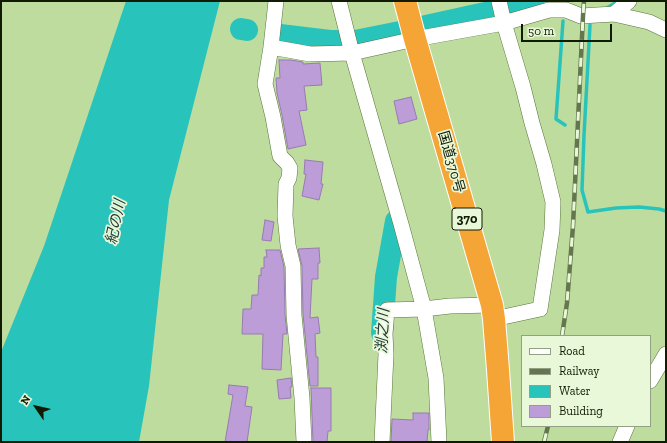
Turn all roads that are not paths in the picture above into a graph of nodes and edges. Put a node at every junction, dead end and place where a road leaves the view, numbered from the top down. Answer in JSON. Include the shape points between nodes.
{"nodes":[{"id":1,"x":276,"y":1,"type":"edge"},
{"id":2,"x":339,"y":1,"type":"edge"},
{"id":3,"x":405,"y":1,"type":"edge"},
{"id":4,"x":629,"y":1,"type":"edge"},
{"id":5,"x":501,"y":8,"type":"edge"},
{"id":6,"x":614,"y":14,"type":"junction"},
{"id":7,"x":666,"y":30,"type":"edge"},
{"id":8,"x":415,"y":39,"type":"junction"},
{"id":9,"x":350,"y":44,"type":"junction"},
{"id":10,"x":271,"y":48,"type":"junction"},
{"id":11,"x":424,"y":309,"type":"junction"},
{"id":12,"x":493,"y":312,"type":"junction"},
{"id":13,"x":666,"y":354,"type":"edge"},
{"id":14,"x":651,"y":380,"type":"edge"},
{"id":15,"x":626,"y":427,"type":"edge"},
{"id":16,"x":304,"y":442,"type":"edge"},
{"id":17,"x":382,"y":442,"type":"edge"},
{"id":18,"x":440,"y":442,"type":"edge"},
{"id":19,"x":503,"y":442,"type":"edge"},
{"id":20,"x":620,"y":442,"type":"edge"}],
"edges":[{"from":1,"to":10,"type":"street"},
{"from":2,"to":9,"type":"street"},
{"from":3,"to":8,"type":"highway","name":"国道370号","number":"370"},
{"from":4,"to":6,"type":"street"},
{"from":5,"to":6,"type":"street","via":[[566,10],[581,16]]},
{"from":5,"to":8,"type":"street"},
{"from":5,"to":12,"type":"street","via":[[553,202],[552,230],[540,309]]},
{"from":6,"to":7,"type":"street","via":[[649,22]]},
{"from":8,"to":9,"type":"street"},
{"from":8,"to":12,"type":"highway","name":"国道370号","number":"370"},
{"from":9,"to":10,"type":"street","via":[[310,54]]},
{"from":9,"to":11,"type":"street"},
{"from":10,"to":16,"type":"street","via":[[265,84],[280,156],[290,168],[286,184],[285,216],[293,266],[294,315]]},
{"from":11,"to":12,"type":"street","via":[[450,306]]},
{"from":11,"to":17,"type":"street","via":[[387,310]]},
{"from":11,"to":18,"type":"street","via":[[436,378]]},
{"from":12,"to":19,"type":"highway","name":"国道370号","number":"370"},
{"from":13,"to":14,"type":"street"},
{"from":15,"to":20,"type":"street"}]}
